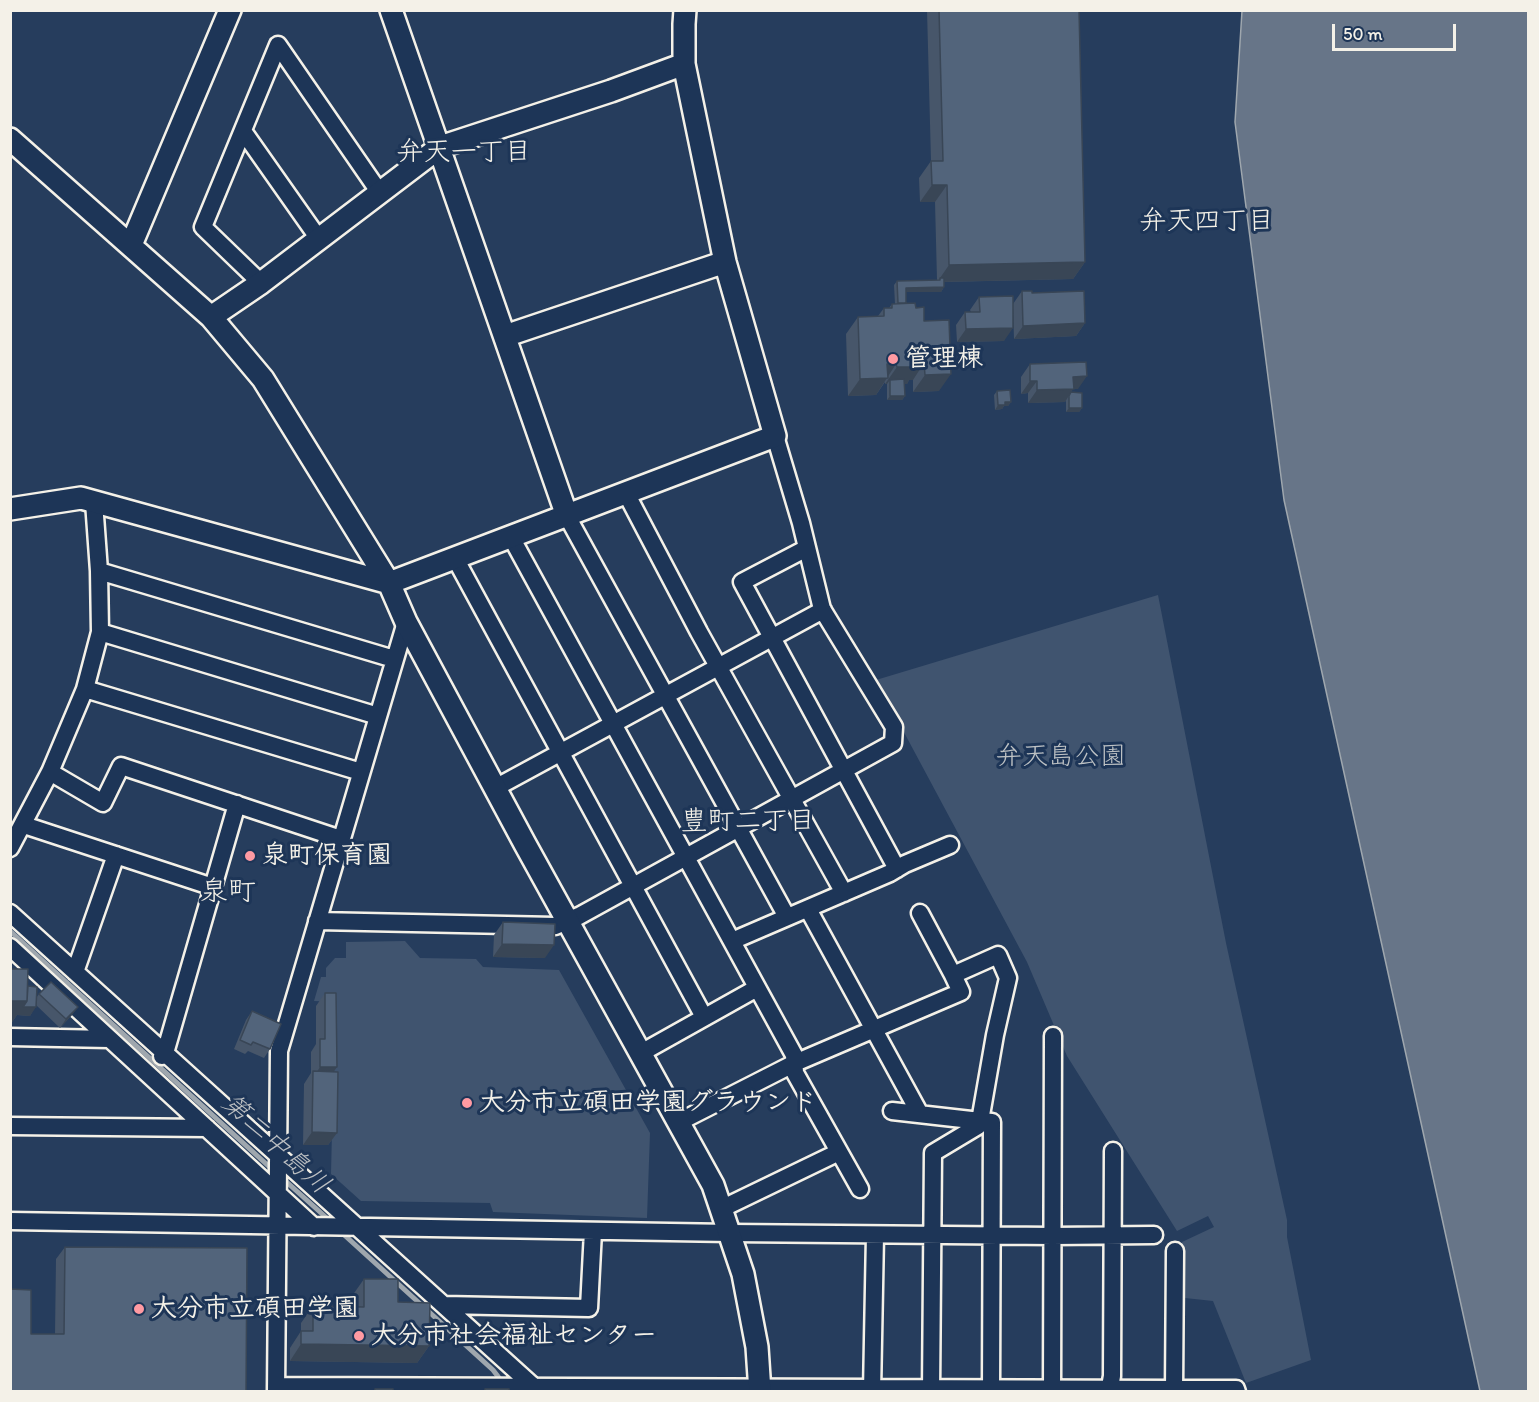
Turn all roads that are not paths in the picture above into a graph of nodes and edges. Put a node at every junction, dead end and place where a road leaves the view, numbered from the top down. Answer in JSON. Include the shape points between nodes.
{"nodes":[{"id":1,"x":230,"y":10,"type":"edge"},
{"id":2,"x":391,"y":10,"type":"edge"},
{"id":3,"x":686,"y":10,"type":"edge"},
{"id":4,"x":684,"y":64,"type":"junction"},
{"id":5,"x":243,"y":131,"type":"junction"},
{"id":6,"x":10,"y":140,"type":"edge"},
{"id":7,"x":440,"y":147,"type":"junction"},
{"id":8,"x":380,"y":193,"type":"junction"},
{"id":9,"x":319,"y":239,"type":"junction"},
{"id":10,"x":131,"y":245,"type":"junction"},
{"id":11,"x":725,"y":262,"type":"junction"},
{"id":12,"x":261,"y":283,"type":"junction"},
{"id":13,"x":211,"y":317,"type":"junction"},
{"id":14,"x":505,"y":336,"type":"junction"},
{"id":15,"x":775,"y":436,"type":"junction"},
{"id":16,"x":626,"y":493,"type":"junction"},
{"id":17,"x":87,"y":500,"type":"junction"},
{"id":18,"x":10,"y":509,"type":"edge"},
{"id":19,"x":567,"y":516,"type":"junction"},
{"id":20,"x":511,"y":537,"type":"junction"},
{"id":21,"x":807,"y":548,"type":"junction"},
{"id":22,"x":455,"y":558,"type":"junction"},
{"id":23,"x":99,"y":571,"type":"junction"},
{"id":24,"x":389,"y":583,"type":"junction"},
{"id":25,"x":823,"y":610,"type":"junction"},
{"id":26,"x":406,"y":622,"type":"junction"},
{"id":27,"x":100,"y":632,"type":"junction"},
{"id":28,"x":772,"y":638,"type":"junction"},
{"id":29,"x":394,"y":659,"type":"junction"},
{"id":30,"x":718,"y":667,"type":"junction"},
{"id":31,"x":85,"y":690,"type":"junction"},
{"id":32,"x":666,"y":696,"type":"junction"},
{"id":33,"x":378,"y":716,"type":"junction"},
{"id":34,"x":613,"y":724,"type":"junction"},
{"id":35,"x":561,"y":752,"type":"junction"},
{"id":36,"x":844,"y":770,"type":"junction"},
{"id":37,"x":50,"y":772,"type":"junction"},
{"id":38,"x":361,"y":772,"type":"junction"},
{"id":39,"x":495,"y":788,"type":"junction"},
{"id":40,"x":792,"y":800,"type":"junction"},
{"id":41,"x":237,"y":804,"type":"junction"},
{"id":42,"x":24,"y":825,"type":"junction"},
{"id":43,"x":738,"y":828,"type":"junction"},
{"id":44,"x":341,"y":839,"type":"junction"},
{"id":45,"x":950,"y":845,"type":"dead end"},
{"id":46,"x":10,"y":848,"type":"edge"},
{"id":47,"x":116,"y":855,"type":"junction"},
{"id":48,"x":686,"y":857,"type":"junction"},
{"id":49,"x":897,"y":869,"type":"junction"},
{"id":50,"x":634,"y":886,"type":"junction"},
{"id":51,"x":213,"y":887,"type":"junction"},
{"id":52,"x":844,"y":893,"type":"junction"},
{"id":53,"x":808,"y":909,"type":"junction"},
{"id":54,"x":10,"y":913,"type":"edge"},
{"id":55,"x":920,"y":913,"type":"dead end"},
{"id":56,"x":787,"y":917,"type":"junction"},
{"id":57,"x":317,"y":921,"type":"junction"},
{"id":58,"x":568,"y":922,"type":"junction"},
{"id":59,"x":732,"y":941,"type":"junction"},
{"id":60,"x":10,"y":947,"type":"edge"},
{"id":61,"x":75,"y":972,"type":"junction"},
{"id":62,"x":953,"y":975,"type":"junction"},
{"id":63,"x":757,"y":987,"type":"junction"},
{"id":64,"x":704,"y":1017,"type":"junction"},
{"id":65,"x":874,"y":1029,"type":"junction"},
{"id":66,"x":1053,"y":1036,"type":"dead end"},
{"id":67,"x":10,"y":1037,"type":"edge"},
{"id":68,"x":110,"y":1039,"type":"junction"},
{"id":69,"x":641,"y":1053,"type":"junction"},
{"id":70,"x":164,"y":1054,"type":"junction"},
{"id":71,"x":795,"y":1063,"type":"junction"},
{"id":72,"x":892,"y":1111,"type":"dead end"},
{"id":73,"x":920,"y":1114,"type":"junction"},
{"id":74,"x":980,"y":1121,"type":"junction"},
{"id":75,"x":679,"y":1122,"type":"junction"},
{"id":76,"x":10,"y":1126,"type":"edge"},
{"id":77,"x":207,"y":1128,"type":"junction"},
{"id":78,"x":1113,"y":1151,"type":"dead end"},
{"id":79,"x":839,"y":1152,"type":"junction"},
{"id":80,"x":278,"y":1160,"type":"junction"},
{"id":81,"x":278,"y":1187,"type":"junction"},
{"id":82,"x":860,"y":1189,"type":"dead end"},
{"id":83,"x":721,"y":1209,"type":"junction"},
{"id":84,"x":10,"y":1221,"type":"edge"},
{"id":85,"x":277,"y":1226,"type":"junction"},
{"id":86,"x":318,"y":1226,"type":"junction"},
{"id":87,"x":355,"y":1227,"type":"junction"},
{"id":88,"x":593,"y":1231,"type":"junction"},
{"id":89,"x":730,"y":1233,"type":"junction"},
{"id":90,"x":875,"y":1235,"type":"junction"},
{"id":91,"x":933,"y":1235,"type":"junction"},
{"id":92,"x":1114,"y":1235,"type":"junction"},
{"id":93,"x":1154,"y":1235,"type":"dead end"},
{"id":94,"x":992,"y":1236,"type":"junction"},
{"id":95,"x":1053,"y":1236,"type":"junction"},
{"id":96,"x":1175,"y":1251,"type":"dead end"},
{"id":97,"x":444,"y":1305,"type":"junction"},
{"id":98,"x":533,"y":1386,"type":"junction"},
{"id":99,"x":276,"y":1389,"type":"edge"},
{"id":100,"x":760,"y":1389,"type":"edge"},
{"id":101,"x":813,"y":1389,"type":"edge"},
{"id":102,"x":872,"y":1389,"type":"edge"},
{"id":103,"x":931,"y":1390,"type":"edge"},
{"id":104,"x":991,"y":1390,"type":"edge"},
{"id":105,"x":1052,"y":1390,"type":"edge"},
{"id":106,"x":1109,"y":1390,"type":"edge"},
{"id":107,"x":1174,"y":1390,"type":"edge"},
{"id":108,"x":1236,"y":1390,"type":"edge"}],
"edges":[{"from":1,"to":10,"type":"street"},
{"from":2,"to":7,"type":"street"},
{"from":3,"to":4,"type":"street"},
{"from":4,"to":7,"type":"street"},
{"from":4,"to":11,"type":"street"},
{"from":5,"to":8,"type":"street","via":[[278,45]]},
{"from":5,"to":9,"type":"street"},
{"from":5,"to":12,"type":"street","via":[[203,227]]},
{"from":6,"to":10,"type":"street"},
{"from":7,"to":8,"type":"street"},
{"from":7,"to":14,"type":"street"},
{"from":8,"to":9,"type":"street"},
{"from":9,"to":12,"type":"street"},
{"from":10,"to":13,"type":"street"},
{"from":11,"to":14,"type":"street"},
{"from":11,"to":15,"type":"street"},
{"from":12,"to":13,"type":"street"},
{"from":13,"to":24,"type":"street","via":[[263,379]]},
{"from":14,"to":19,"type":"street"},
{"from":15,"to":16,"type":"street"},
{"from":15,"to":21,"type":"street"},
{"from":16,"to":19,"type":"street"},
{"from":16,"to":30,"type":"street"},
{"from":17,"to":18,"type":"street"},
{"from":17,"to":23,"type":"street"},
{"from":17,"to":24,"type":"street"},
{"from":19,"to":20,"type":"street"},
{"from":19,"to":32,"type":"street"},
{"from":20,"to":22,"type":"street"},
{"from":20,"to":34,"type":"street"},
{"from":21,"to":25,"type":"street"},
{"from":21,"to":28,"type":"street","via":[[742,582]]},
{"from":22,"to":24,"type":"street"},
{"from":22,"to":35,"type":"street"},
{"from":23,"to":27,"type":"street"},
{"from":23,"to":29,"type":"street"},
{"from":24,"to":26,"type":"street"},
{"from":25,"to":28,"type":"street"},
{"from":25,"to":36,"type":"street","via":[[894,727],[893,743]]},
{"from":26,"to":29,"type":"street"},
{"from":26,"to":39,"type":"street"},
{"from":27,"to":31,"type":"street"},
{"from":27,"to":33,"type":"street"},
{"from":28,"to":30,"type":"street"},
{"from":28,"to":36,"type":"street"},
{"from":29,"to":33,"type":"street"},
{"from":30,"to":32,"type":"street"},
{"from":30,"to":40,"type":"street"},
{"from":31,"to":37,"type":"street"},
{"from":31,"to":38,"type":"street"},
{"from":32,"to":34,"type":"street"},
{"from":32,"to":43,"type":"street"},
{"from":33,"to":38,"type":"street"},
{"from":34,"to":35,"type":"street"},
{"from":34,"to":48,"type":"street"},
{"from":35,"to":39,"type":"street"},
{"from":35,"to":50,"type":"street"},
{"from":36,"to":40,"type":"street"},
{"from":36,"to":49,"type":"street"},
{"from":37,"to":41,"type":"street","via":[[103,803],[121,766]]},
{"from":37,"to":42,"type":"street"},
{"from":38,"to":44,"type":"street"},
{"from":39,"to":58,"type":"street"},
{"from":40,"to":43,"type":"street"},
{"from":40,"to":52,"type":"street"},
{"from":41,"to":44,"type":"street"},
{"from":41,"to":51,"type":"street"},
{"from":42,"to":46,"type":"street"},
{"from":42,"to":47,"type":"street"},
{"from":43,"to":48,"type":"street"},
{"from":43,"to":56,"type":"street"},
{"from":44,"to":57,"type":"street"},
{"from":45,"to":49,"type":"street"},
{"from":47,"to":51,"type":"street"},
{"from":47,"to":61,"type":"street"},
{"from":48,"to":50,"type":"street"},
{"from":48,"to":59,"type":"street"},
{"from":49,"to":52,"type":"street"},
{"from":50,"to":58,"type":"street"},
{"from":50,"to":64,"type":"street"},
{"from":51,"to":70,"type":"street"},
{"from":52,"to":53,"type":"street"},
{"from":53,"to":56,"type":"street"},
{"from":53,"to":65,"type":"street"},
{"from":54,"to":61,"type":"street"},
{"from":55,"to":62,"type":"street"},
{"from":56,"to":59,"type":"street"},
{"from":57,"to":58,"type":"street","via":[[555,926]]},
{"from":57,"to":80,"type":"street","via":[[279,1051]]},
{"from":58,"to":69,"type":"street"},
{"from":59,"to":63,"type":"street"},
{"from":60,"to":68,"type":"street"},
{"from":61,"to":70,"type":"street"},
{"from":62,"to":65,"type":"street","via":[[961,992]]},
{"from":62,"to":74,"type":"street","via":[[998,955],[1008,978]]},
{"from":63,"to":64,"type":"street"},
{"from":63,"to":71,"type":"street"},
{"from":64,"to":69,"type":"street"},
{"from":65,"to":71,"type":"street"},
{"from":65,"to":73,"type":"street"},
{"from":66,"to":95,"type":"street"},
{"from":67,"to":68,"type":"street"},
{"from":68,"to":77,"type":"street"},
{"from":69,"to":75,"type":"street"},
{"from":70,"to":80,"type":"street"},
{"from":71,"to":75,"type":"street"},
{"from":71,"to":79,"type":"street","via":[[795,1073]]},
{"from":72,"to":73,"type":"street"},
{"from":73,"to":74,"type":"street"},
{"from":74,"to":91,"type":"street","via":[[978,1126],[933,1153]]},
{"from":74,"to":94,"type":"street","via":[[992,1122]]},
{"from":75,"to":83,"type":"street","via":[[713,1185]]},
{"from":76,"to":77,"type":"street"},
{"from":77,"to":81,"type":"street"},
{"from":78,"to":92,"type":"street"},
{"from":79,"to":82,"type":"street"},
{"from":79,"to":83,"type":"street"},
{"from":80,"to":81,"type":"street"},
{"from":80,"to":87,"type":"street"},
{"from":81,"to":85,"type":"street"},
{"from":81,"to":86,"type":"street"},
{"from":83,"to":89,"type":"street"},
{"from":84,"to":85,"type":"street"},
{"from":85,"to":86,"type":"street"},
{"from":85,"to":99,"type":"street"},
{"from":86,"to":87,"type":"street"},
{"from":87,"to":88,"type":"street"},
{"from":87,"to":97,"type":"street"},
{"from":88,"to":89,"type":"street"},
{"from":88,"to":97,"type":"street","via":[[589,1308]]},
{"from":89,"to":90,"type":"street"},
{"from":89,"to":100,"type":"street","via":[[751,1307]]},
{"from":90,"to":91,"type":"street"},
{"from":90,"to":102,"type":"street"},
{"from":91,"to":94,"type":"street"},
{"from":91,"to":103,"type":"street"},
{"from":92,"to":93,"type":"street"},
{"from":92,"to":95,"type":"street"},
{"from":92,"to":106,"type":"street"},
{"from":94,"to":95,"type":"street"},
{"from":94,"to":104,"type":"street"},
{"from":95,"to":105,"type":"street"},
{"from":96,"to":107,"type":"street"},
{"from":97,"to":98,"type":"street"},
{"from":98,"to":99,"type":"street"},
{"from":98,"to":100,"type":"street"},
{"from":100,"to":101,"type":"street"},
{"from":101,"to":102,"type":"street"},
{"from":102,"to":103,"type":"street"},
{"from":103,"to":104,"type":"street"},
{"from":104,"to":105,"type":"street"},
{"from":105,"to":106,"type":"street"},
{"from":106,"to":107,"type":"street"},
{"from":107,"to":108,"type":"street"}]}
